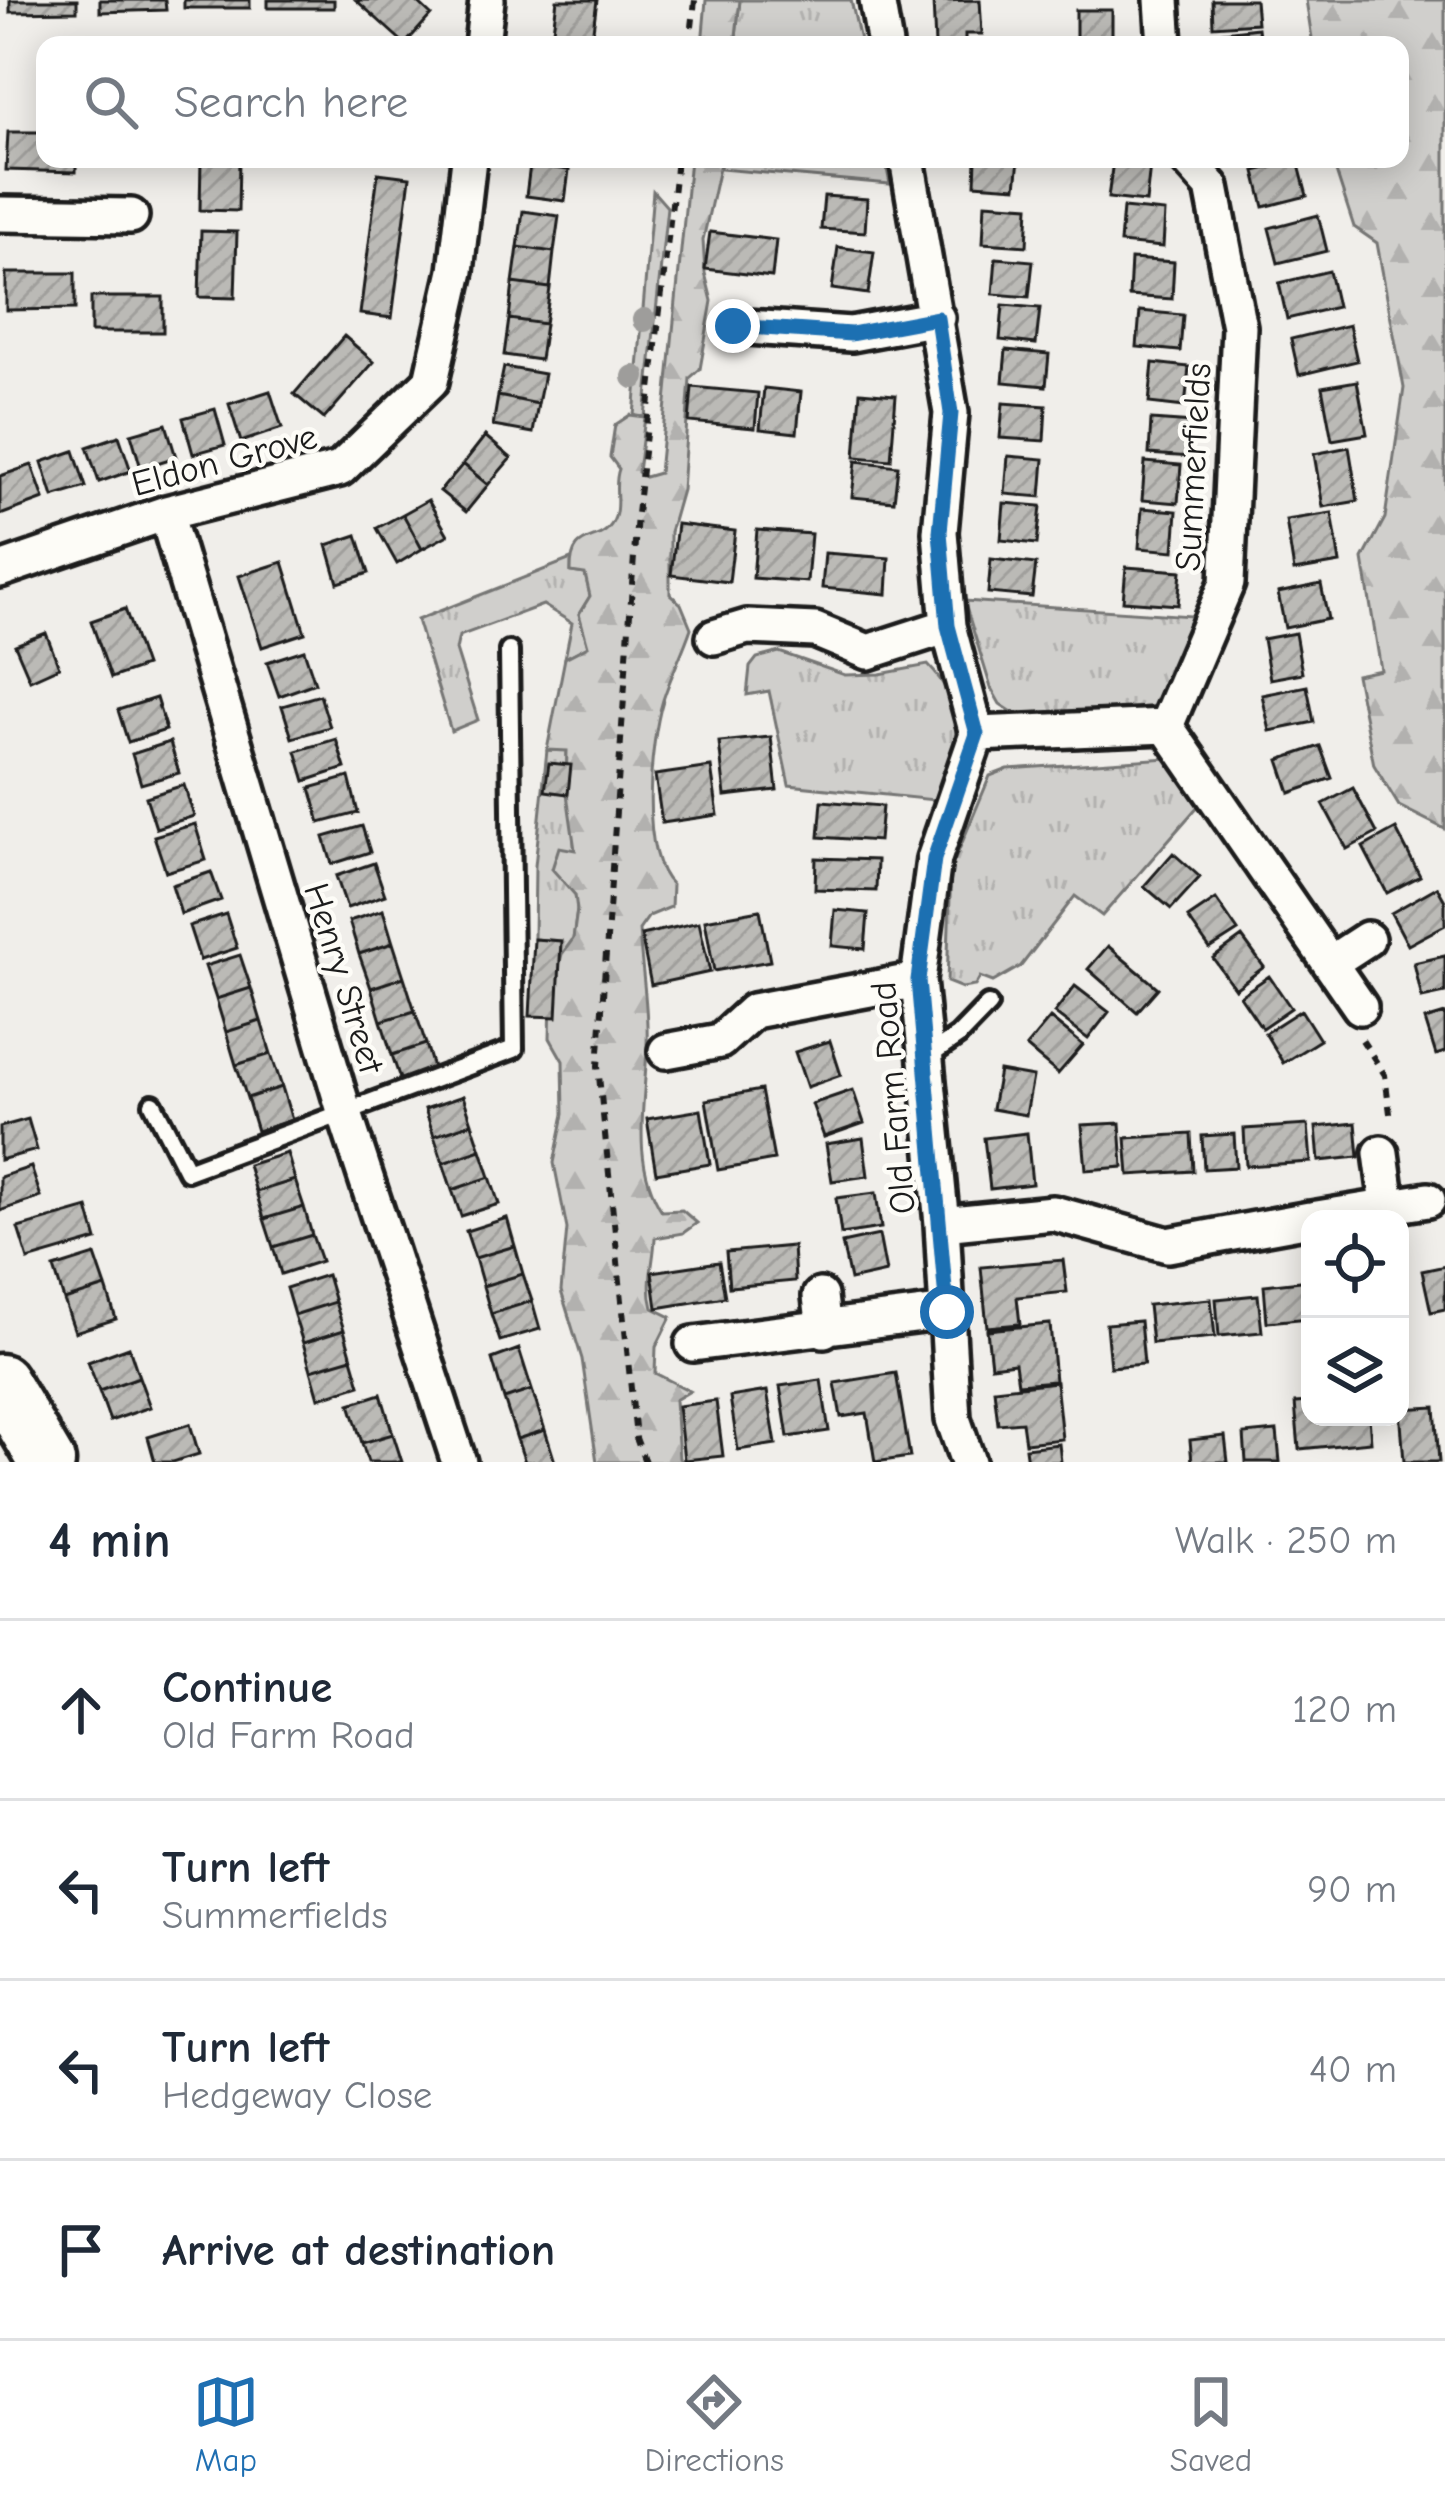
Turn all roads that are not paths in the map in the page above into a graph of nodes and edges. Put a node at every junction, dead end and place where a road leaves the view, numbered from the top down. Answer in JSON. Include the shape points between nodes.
{"nodes":[{"id":1,"x":488,"y":0,"type":"edge"},
{"id":2,"x":877,"y":0,"type":"edge"},
{"id":3,"x":1162,"y":0,"type":"edge"},
{"id":4,"x":483,"y":36,"type":"edge"},
{"id":5,"x":883,"y":36,"type":"edge"},
{"id":6,"x":1164,"y":36,"type":"edge"},
{"id":7,"x":468,"y":168,"type":"edge"},
{"id":8,"x":909,"y":168,"type":"edge"},
{"id":9,"x":1195,"y":168,"type":"edge"},
{"id":10,"x":0,"y":214,"type":"edge"},
{"id":11,"x":131,"y":216,"type":"dead end"},
{"id":12,"x":937,"y":318,"type":"junction"},
{"id":13,"x":733,"y":326,"type":"dead end"},
{"id":14,"x":166,"y":513,"type":"junction"},
{"id":15,"x":0,"y":569,"type":"edge"},
{"id":16,"x":948,"y":626,"type":"junction"},
{"id":17,"x":714,"y":637,"type":"dead end"},
{"id":18,"x":509,"y":651,"type":"dead end"},
{"id":19,"x":1166,"y":726,"type":"junction"},
{"id":20,"x":977,"y":734,"type":"junction"},
{"id":21,"x":1367,"y":939,"type":"dead end"},
{"id":22,"x":1330,"y":963,"type":"junction"},
{"id":23,"x":918,"y":980,"type":"junction"},
{"id":24,"x":988,"y":1005,"type":"dead end"},
{"id":25,"x":1360,"y":1007,"type":"road end"},
{"id":26,"x":666,"y":1051,"type":"dead end"},
{"id":27,"x":925,"y":1058,"type":"junction"},
{"id":28,"x":153,"y":1104,"type":"dead end"},
{"id":29,"x":345,"y":1114,"type":"junction"},
{"id":30,"x":1381,"y":1153,"type":"road end"},
{"id":31,"x":1428,"y":1199,"type":"dead end"},
{"id":32,"x":1388,"y":1205,"type":"junction"},
{"id":33,"x":1360,"y":1210,"type":"edge"},
{"id":34,"x":1301,"y":1221,"type":"edge"},
{"id":35,"x":942,"y":1224,"type":"junction"},
{"id":36,"x":820,"y":1296,"type":"dead end"},
{"id":37,"x":947,"y":1312,"type":"junction"},
{"id":38,"x":824,"y":1330,"type":"junction"},
{"id":39,"x":693,"y":1344,"type":"dead end"},
{"id":40,"x":0,"y":1382,"type":"edge"},
{"id":41,"x":47,"y":1462,"type":"edge"},
{"id":42,"x":459,"y":1462,"type":"edge"},
{"id":43,"x":968,"y":1462,"type":"edge"}],
"edges":[{"from":1,"to":4,"type":"street"},
{"from":2,"to":5,"type":"street"},
{"from":3,"to":6,"type":"street"},
{"from":7,"to":14,"type":"street","name":"Eldon Grove","via":[[456,271],[430,381],[340,469]]},
{"from":8,"to":12,"type":"street"},
{"from":9,"to":19,"type":"street","name":"Summerfields","via":[[1212,188],[1239,327],[1227,584]]},
{"from":10,"to":11,"type":"street"},
{"from":12,"to":13,"type":"street","via":[[851,334]]},
{"from":12,"to":16,"type":"street","via":[[951,413],[940,532]]},
{"from":14,"to":15,"type":"street","name":"Eldon Grove"},
{"from":14,"to":29,"type":"street","name":"Henry Street"},
{"from":16,"to":17,"type":"street","via":[[868,652],[815,631],[747,627]]},
{"from":16,"to":20,"type":"street"},
{"from":18,"to":29,"type":"lane","via":[[514,1049]]},
{"from":19,"to":20,"type":"street"},
{"from":19,"to":22,"type":"street"},
{"from":20,"to":23,"type":"street","name":"Old Farm Road","via":[[934,859]]},
{"from":21,"to":22,"type":"street"},
{"from":22,"to":25,"type":"street"},
{"from":23,"to":26,"type":"street","via":[[753,1012],[720,1041]]},
{"from":23,"to":27,"type":"street","name":"Old Farm Road"},
{"from":24,"to":27,"type":"lane"},
{"from":27,"to":35,"type":"street","name":"Old Farm Road"},
{"from":28,"to":29,"type":"lane","via":[[187,1172]]},
{"from":29,"to":42,"type":"street","name":"Henry Street"},
{"from":30,"to":32,"type":"street"},
{"from":31,"to":32,"type":"street"},
{"from":32,"to":33,"type":"street"},
{"from":34,"to":35,"type":"street","via":[[1168,1245],[1053,1213]]},
{"from":35,"to":37,"type":"street","name":"Old Farm Road"},
{"from":36,"to":38,"type":"street"},
{"from":37,"to":38,"type":"street"},
{"from":37,"to":43,"type":"street","name":"Old Farm Road","via":[[953,1419]]},
{"from":38,"to":39,"type":"street"},
{"from":40,"to":41,"type":"main road"}]}
